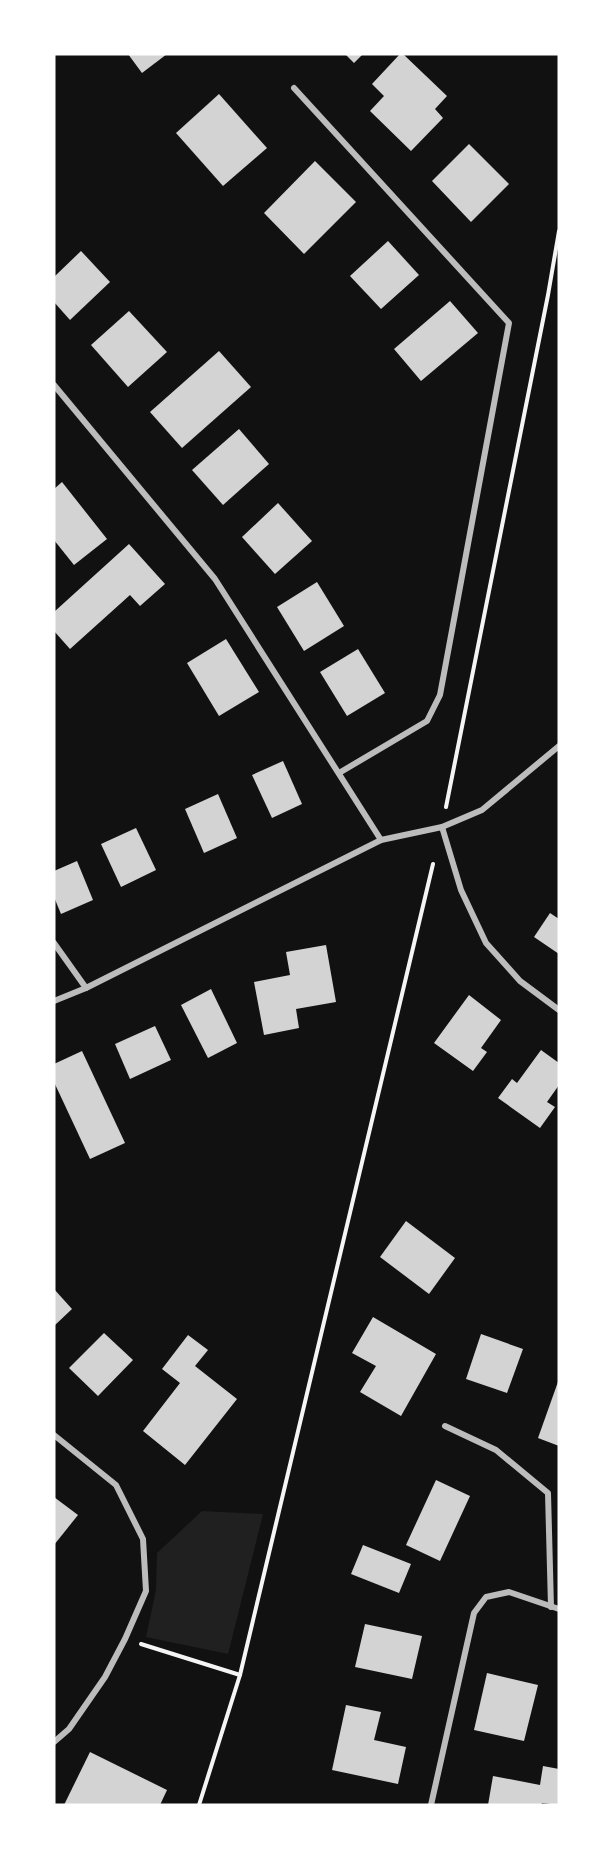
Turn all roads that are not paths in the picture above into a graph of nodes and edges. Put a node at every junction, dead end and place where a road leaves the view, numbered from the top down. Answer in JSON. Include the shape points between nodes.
{"nodes":[{"id":1,"x":294,"y":88,"type":"dead end"},
{"id":2,"x":54,"y":385,"type":"edge"},
{"id":3,"x":559,"y":746,"type":"edge"},
{"id":4,"x":339,"y":773,"type":"junction"},
{"id":5,"x":442,"y":827,"type":"junction"},
{"id":6,"x":381,"y":840,"type":"junction"},
{"id":7,"x":54,"y":943,"type":"edge"},
{"id":8,"x":86,"y":988,"type":"junction"},
{"id":9,"x":54,"y":1001,"type":"edge"},
{"id":10,"x":559,"y":1010,"type":"edge"},
{"id":11,"x":445,"y":1426,"type":"dead end"},
{"id":12,"x":54,"y":1435,"type":"edge"},
{"id":13,"x":551,"y":1607,"type":"junction"},
{"id":14,"x":559,"y":1609,"type":"edge"},
{"id":15,"x":54,"y":1742,"type":"edge"},
{"id":16,"x":431,"y":1805,"type":"edge"}],
"edges":[{"from":1,"to":4,"type":"street","via":[[509,323],[440,695],[427,721]]},
{"from":2,"to":4,"type":"street","via":[[215,579]]},
{"from":3,"to":5,"type":"street","via":[[482,810]]},
{"from":4,"to":6,"type":"street"},
{"from":5,"to":6,"type":"street"},
{"from":5,"to":10,"type":"street","via":[[461,890],[486,943],[520,981]]},
{"from":6,"to":8,"type":"street"},
{"from":7,"to":8,"type":"street"},
{"from":8,"to":9,"type":"street"},
{"from":11,"to":13,"type":"street","via":[[496,1450],[548,1493]]},
{"from":12,"to":15,"type":"street","via":[[116,1485],[142,1539],[146,1591],[105,1677],[69,1729]]},
{"from":13,"to":14,"type":"street"},
{"from":13,"to":16,"type":"street","via":[[509,1592],[486,1598],[474,1613]]}]}
